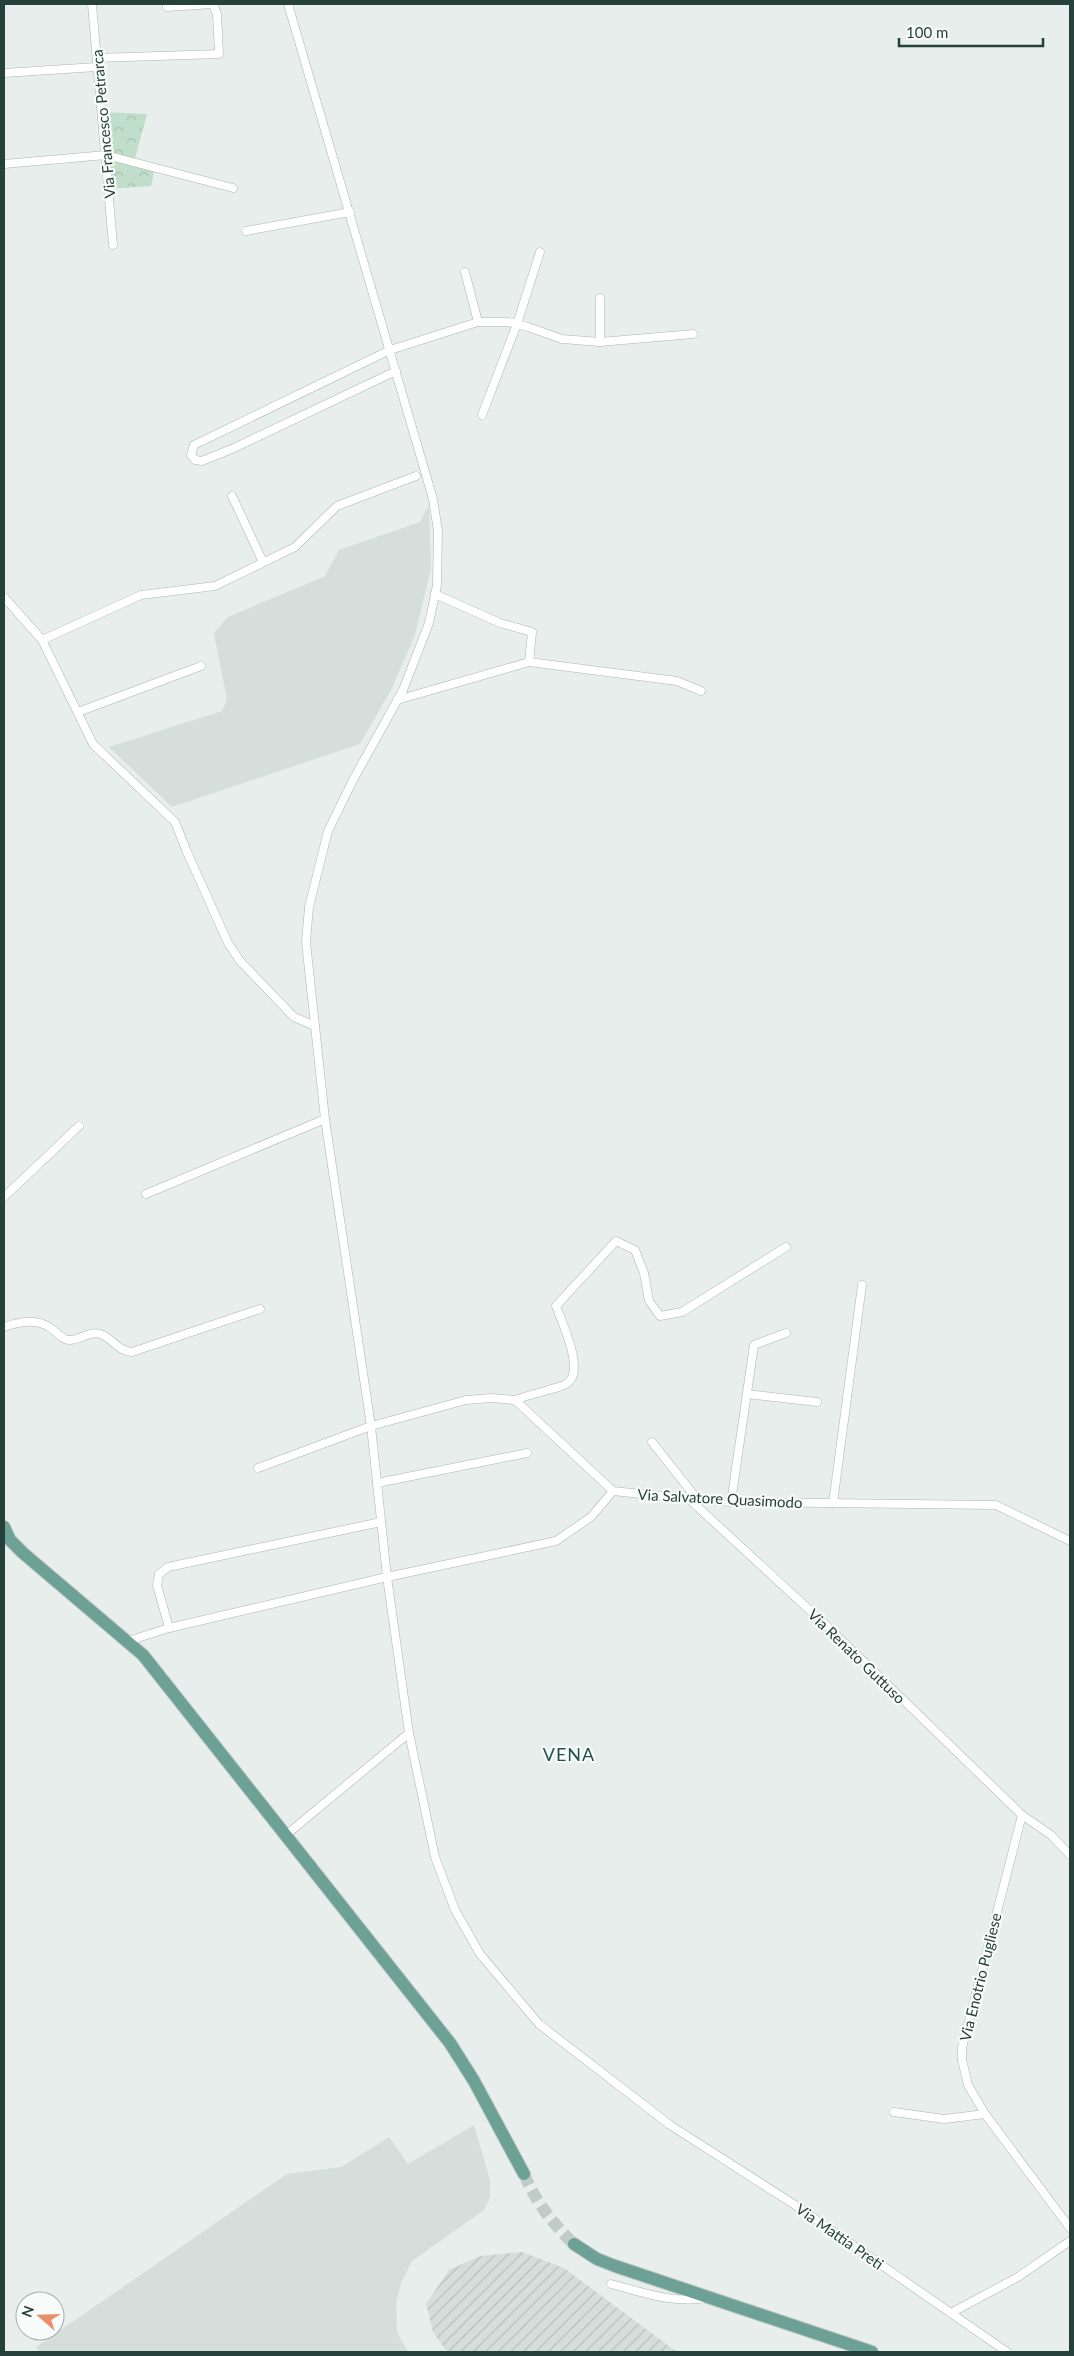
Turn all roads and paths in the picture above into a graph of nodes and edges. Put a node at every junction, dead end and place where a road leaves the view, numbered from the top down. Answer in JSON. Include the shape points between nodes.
{"nodes":[{"id":1,"x":92,"y":4,"type":"edge"},
{"id":2,"x":213,"y":4,"type":"edge"},
{"id":3,"x":288,"y":4,"type":"edge"},
{"id":4,"x":167,"y":6,"type":"dead end"},
{"id":5,"x":96,"y":63,"type":"junction"},
{"id":6,"x":4,"y":73,"type":"edge"},
{"id":7,"x":106,"y":155,"type":"junction"},
{"id":8,"x":4,"y":164,"type":"edge"},
{"id":9,"x":233,"y":188,"type":"dead end"},
{"id":10,"x":350,"y":212,"type":"junction"},
{"id":11,"x":246,"y":231,"type":"dead end"},
{"id":12,"x":114,"y":245,"type":"dead end"},
{"id":13,"x":540,"y":252,"type":"dead end"},
{"id":14,"x":464,"y":272,"type":"dead end"},
{"id":15,"x":600,"y":298,"type":"dead end"},
{"id":16,"x":478,"y":322,"type":"junction"},
{"id":17,"x":517,"y":324,"type":"junction"},
{"id":18,"x":693,"y":334,"type":"dead end"},
{"id":19,"x":600,"y":342,"type":"junction"},
{"id":20,"x":390,"y":350,"type":"junction"},
{"id":21,"x":396,"y":371,"type":"junction"},
{"id":22,"x":482,"y":415,"type":"dead end"},
{"id":23,"x":416,"y":476,"type":"dead end"},
{"id":24,"x":232,"y":496,"type":"dead end"},
{"id":25,"x":263,"y":562,"type":"junction"},
{"id":26,"x":435,"y":594,"type":"junction"},
{"id":27,"x":4,"y":597,"type":"edge"},
{"id":28,"x":42,"y":640,"type":"junction"},
{"id":29,"x":529,"y":662,"type":"junction"},
{"id":30,"x":200,"y":666,"type":"dead end"},
{"id":31,"x":701,"y":691,"type":"dead end"},
{"id":32,"x":396,"y":700,"type":"junction"},
{"id":33,"x":78,"y":712,"type":"junction"},
{"id":34,"x":315,"y":1026,"type":"junction"},
{"id":35,"x":325,"y":1119,"type":"junction"},
{"id":36,"x":79,"y":1126,"type":"dead end"},
{"id":37,"x":146,"y":1194,"type":"dead end"},
{"id":38,"x":4,"y":1197,"type":"edge"},
{"id":39,"x":786,"y":1247,"type":"dead end"},
{"id":40,"x":862,"y":1285,"type":"dead end"},
{"id":41,"x":260,"y":1309,"type":"dead end"},
{"id":42,"x":4,"y":1326,"type":"edge"},
{"id":43,"x":786,"y":1334,"type":"dead end"},
{"id":44,"x":747,"y":1394,"type":"junction"},
{"id":45,"x":515,"y":1400,"type":"junction"},
{"id":46,"x":817,"y":1402,"type":"dead end"},
{"id":47,"x":371,"y":1426,"type":"junction"},
{"id":48,"x":652,"y":1442,"type":"dead end"},
{"id":49,"x":527,"y":1453,"type":"dead end"},
{"id":50,"x":258,"y":1468,"type":"dead end"},
{"id":51,"x":377,"y":1484,"type":"junction"},
{"id":52,"x":613,"y":1491,"type":"junction"},
{"id":53,"x":693,"y":1499,"type":"junction"},
{"id":54,"x":731,"y":1502,"type":"junction"},
{"id":55,"x":833,"y":1503,"type":"junction"},
{"id":56,"x":380,"y":1522,"type":"junction"},
{"id":57,"x":4,"y":1527,"type":"edge"},
{"id":58,"x":7,"y":1537,"type":"edge"},
{"id":59,"x":1070,"y":1541,"type":"edge"},
{"id":60,"x":387,"y":1577,"type":"junction"},
{"id":61,"x":169,"y":1628,"type":"junction"},
{"id":62,"x":128,"y":1641,"type":"junction"},
{"id":63,"x":409,"y":1733,"type":"junction"},
{"id":64,"x":1022,"y":1815,"type":"junction"},
{"id":65,"x":286,"y":1836,"type":"junction"},
{"id":66,"x":1070,"y":1855,"type":"edge"},
{"id":67,"x":894,"y":2112,"type":"dead end"},
{"id":68,"x":985,"y":2114,"type":"junction"},
{"id":69,"x":524,"y":2174,"type":"tunnel mouth"},
{"id":70,"x":1070,"y":2228,"type":"edge"},
{"id":71,"x":1070,"y":2241,"type":"edge"},
{"id":72,"x":574,"y":2244,"type":"tunnel mouth"},
{"id":73,"x":611,"y":2284,"type":"dead end"},
{"id":74,"x":708,"y":2297,"type":"junction"},
{"id":75,"x":951,"y":2313,"type":"junction"},
{"id":76,"x":872,"y":2352,"type":"edge"},
{"id":77,"x":1006,"y":2352,"type":"edge"}],
"edges":[{"from":1,"to":5,"type":"street","name":"Via Francesco Petrarca"},
{"from":2,"to":4,"type":"street"},
{"from":2,"to":5,"type":"street","via":[[217,14],[219,54]]},
{"from":3,"to":10,"type":"street","name":"Via Mattia Preti"},
{"from":5,"to":6,"type":"street"},
{"from":5,"to":7,"type":"street","name":"Via Francesco Petrarca"},
{"from":7,"to":8,"type":"street"},
{"from":7,"to":9,"type":"street"},
{"from":7,"to":12,"type":"street","name":"Via Francesco Petrarca"},
{"from":10,"to":11,"type":"street"},
{"from":10,"to":20,"type":"street","name":"Via Mattia Preti"},
{"from":13,"to":17,"type":"street"},
{"from":14,"to":16,"type":"street"},
{"from":15,"to":19,"type":"street"},
{"from":16,"to":17,"type":"street"},
{"from":16,"to":20,"type":"street"},
{"from":17,"to":19,"type":"street","via":[[562,339]]},
{"from":17,"to":22,"type":"street"},
{"from":18,"to":19,"type":"street"},
{"from":20,"to":21,"type":"street","name":"Via Mattia Preti"},
{"from":20,"to":21,"type":"street","via":[[194,445],[191,455],[202,461],[234,448]]},
{"from":21,"to":26,"type":"street","name":"Via Mattia Preti","via":[[434,499],[438,531]]},
{"from":23,"to":25,"type":"street","via":[[337,506],[295,547]]},
{"from":24,"to":25,"type":"street"},
{"from":25,"to":28,"type":"street","via":[[215,586],[141,595]]},
{"from":26,"to":29,"type":"street","via":[[500,623],[532,632]]},
{"from":26,"to":32,"type":"street","name":"Via Mattia Preti","via":[[420,650]]},
{"from":27,"to":28,"type":"street"},
{"from":28,"to":33,"type":"street"},
{"from":29,"to":31,"type":"street","via":[[677,682]]},
{"from":29,"to":32,"type":"street"},
{"from":30,"to":33,"type":"street"},
{"from":32,"to":34,"type":"street","name":"Via Mattia Preti","via":[[328,831],[317,872],[306,942]]},
{"from":33,"to":34,"type":"street","via":[[93,744],[175,822],[228,943],[240,961],[294,1017]]},
{"from":34,"to":35,"type":"street","name":"Via Mattia Preti"},
{"from":35,"to":37,"type":"street"},
{"from":35,"to":47,"type":"street","name":"Via Mattia Preti"},
{"from":36,"to":38,"type":"street"},
{"from":39,"to":45,"type":"street","via":[[682,1312],[660,1316],[649,1301],[644,1273],[635,1250],[616,1241],[556,1306],[573,1354],[574,1374],[566,1385]]},
{"from":40,"to":55,"type":"street"},
{"from":41,"to":42,"type":"street","via":[[132,1352],[123,1351],[101,1333],[74,1340],[64,1339],[47,1325],[30,1321]]},
{"from":43,"to":44,"type":"street","via":[[754,1345]]},
{"from":44,"to":46,"type":"street"},
{"from":44,"to":54,"type":"street"},
{"from":45,"to":47,"type":"street","via":[[466,1400]]},
{"from":45,"to":52,"type":"street"},
{"from":47,"to":50,"type":"street"},
{"from":47,"to":51,"type":"street","name":"Via Mattia Preti"},
{"from":48,"to":53,"type":"street","name":"Via Renato Guttuso"},
{"from":49,"to":51,"type":"street"},
{"from":51,"to":56,"type":"street","name":"Via Mattia Preti"},
{"from":52,"to":53,"type":"street","name":"Via Salvatore Quasimodo"},
{"from":52,"to":60,"type":"street","via":[[591,1517],[556,1541]]},
{"from":53,"to":54,"type":"street","name":"Via Salvatore Quasimodo"},
{"from":53,"to":64,"type":"street","name":"Via Renato Guttuso"},
{"from":54,"to":55,"type":"street","name":"Via Salvatore Quasimodo"},
{"from":55,"to":59,"type":"street","name":"Via Salvatore Quasimodo","via":[[996,1505]]},
{"from":56,"to":60,"type":"street","name":"Via Mattia Preti"},
{"from":56,"to":61,"type":"street","via":[[168,1566],[159,1574],[157,1585]]},
{"from":57,"to":58,"type":"main road"},
{"from":58,"to":62,"type":"main road"},
{"from":60,"to":61,"type":"street"},
{"from":60,"to":63,"type":"street","name":"Via Mattia Preti"},
{"from":61,"to":62,"type":"street"},
{"from":62,"to":65,"type":"main road"},
{"from":63,"to":65,"type":"street"},
{"from":63,"to":75,"type":"street","name":"Via Mattia Preti","via":[[435,1857],[455,1910],[480,1954],[539,2024],[670,2125],[795,2205]]},
{"from":64,"to":66,"type":"street","name":"Via Renato Guttuso","via":[[1051,1835]]},
{"from":64,"to":68,"type":"street","name":"Via Enotrio Pugliese","via":[[962,2048],[968,2085]]},
{"from":65,"to":69,"type":"main road","via":[[450,2043]]},
{"from":67,"to":68,"type":"street","via":[[944,2119]]},
{"from":68,"to":70,"type":"street","name":"Via Enotrio Pugliese"},
{"from":71,"to":75,"type":"street","via":[[1018,2277]]},
{"from":72,"to":74,"type":"main road","via":[[615,2266]]},
{"from":73,"to":74,"type":"street","via":[[681,2300]]},
{"from":74,"to":76,"type":"main road"},
{"from":75,"to":77,"type":"street","name":"Via Mattia Preti"}]}
